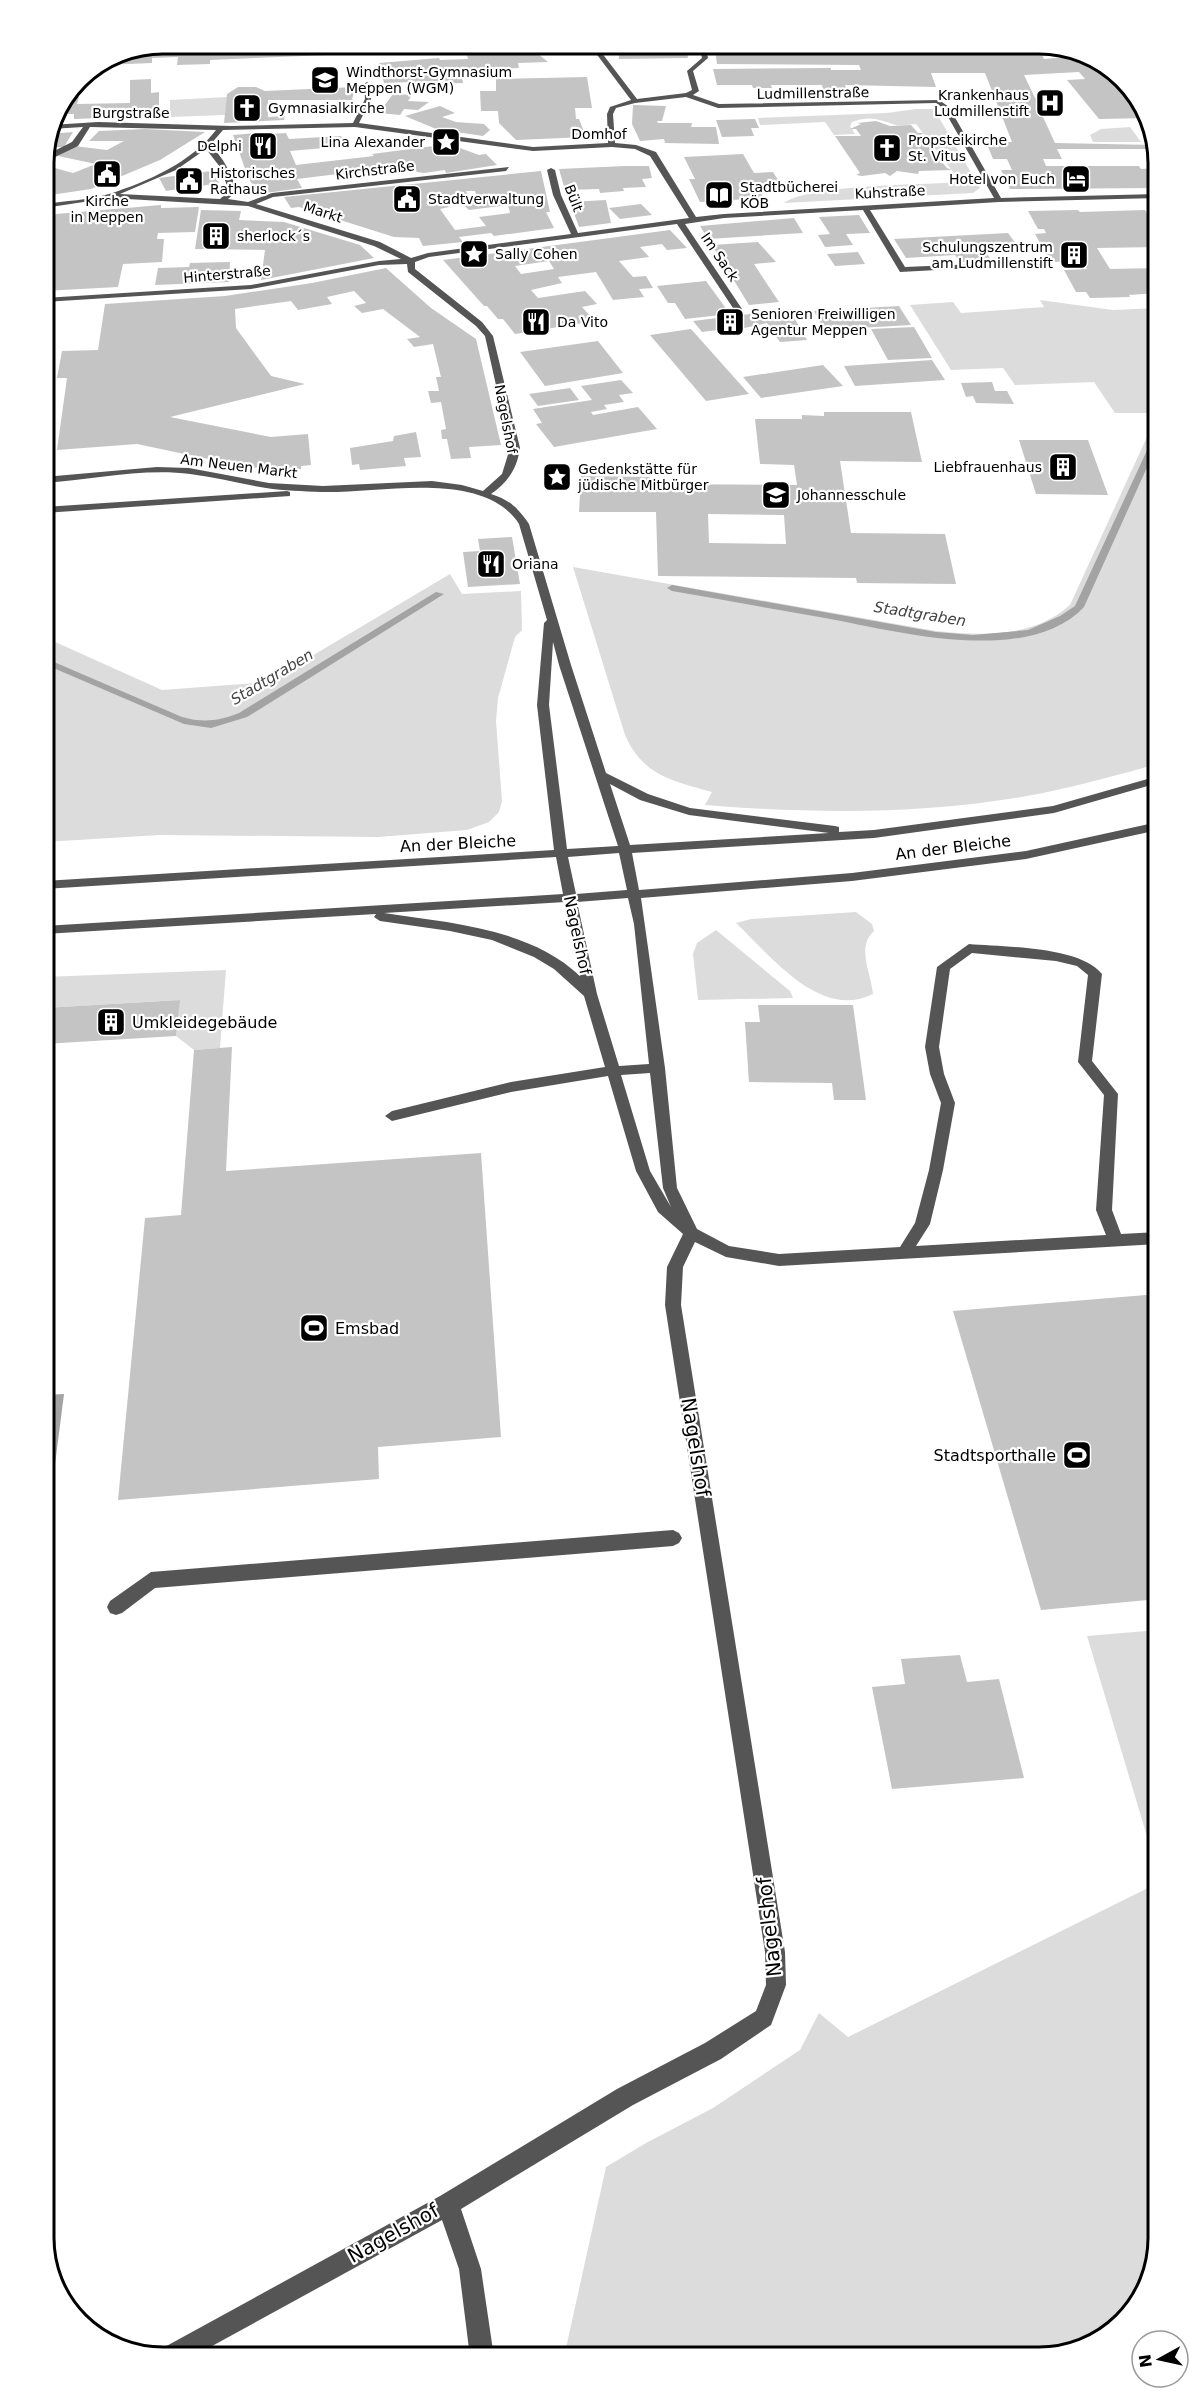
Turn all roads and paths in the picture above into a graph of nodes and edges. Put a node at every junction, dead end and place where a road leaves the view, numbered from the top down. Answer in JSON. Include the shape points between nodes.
{"nodes":[{"id":1,"x":600,"y":54,"type":"edge"},
{"id":2,"x":704,"y":54,"type":"edge"},
{"id":3,"x":367,"y":84,"type":"dead end"},
{"id":4,"x":687,"y":95,"type":"junction"},
{"id":5,"x":635,"y":101,"type":"junction"},
{"id":6,"x":88,"y":125,"type":"junction"},
{"id":7,"x":355,"y":125,"type":"junction"},
{"id":8,"x":61,"y":126,"type":"edge"},
{"id":9,"x":222,"y":127,"type":"junction"},
{"id":10,"x":612,"y":145,"type":"junction"},
{"id":11,"x":208,"y":147,"type":"junction"},
{"id":12,"x":54,"y":154,"type":"edge"},
{"id":13,"x":506,"y":169,"type":"dead end"},
{"id":14,"x":551,"y":170,"type":"dead end"},
{"id":15,"x":110,"y":196,"type":"junction"},
{"id":16,"x":1148,"y":196,"type":"edge"},
{"id":17,"x":999,"y":200,"type":"junction"},
{"id":18,"x":222,"y":201,"type":"junction"},
{"id":19,"x":54,"y":204,"type":"edge"},
{"id":20,"x":249,"y":204,"type":"junction"},
{"id":21,"x":866,"y":207,"type":"junction"},
{"id":22,"x":693,"y":219,"type":"junction"},
{"id":23,"x":679,"y":221,"type":"junction"},
{"id":24,"x":574,"y":235,"type":"junction"},
{"id":25,"x":411,"y":261,"type":"junction"},
{"id":26,"x":974,"y":266,"type":"dead end"},
{"id":27,"x":54,"y":299,"type":"edge"},
{"id":28,"x":738,"y":309,"type":"dead end"},
{"id":29,"x":54,"y":479,"type":"edge"},
{"id":30,"x":323,"y":489,"type":"junction"},
{"id":31,"x":485,"y":494,"type":"junction"},
{"id":32,"x":54,"y":509,"type":"edge"},
{"id":33,"x":549,"y":614,"type":"junction"},
{"id":34,"x":601,"y":775,"type":"junction"},
{"id":35,"x":1148,"y":782,"type":"edge"},
{"id":36,"x":1148,"y":828,"type":"edge"},
{"id":37,"x":874,"y":834,"type":"junction"},
{"id":38,"x":625,"y":850,"type":"junction"},
{"id":39,"x":561,"y":853,"type":"junction"},
{"id":40,"x":54,"y":884,"type":"edge"},
{"id":41,"x":636,"y":894,"type":"junction"},
{"id":42,"x":570,"y":897,"type":"junction"},
{"id":43,"x":354,"y":913,"type":"junction"},
{"id":44,"x":54,"y":929,"type":"edge"},
{"id":45,"x":590,"y":994,"type":"junction"},
{"id":46,"x":658,"y":1068,"type":"junction"},
{"id":47,"x":614,"y":1071,"type":"junction"},
{"id":48,"x":392,"y":1116,"type":"dead end"},
{"id":49,"x":691,"y":1233,"type":"junction"},
{"id":50,"x":1148,"y":1239,"type":"edge"},
{"id":51,"x":1116,"y":1241,"type":"junction"},
{"id":52,"x":905,"y":1252,"type":"junction"},
{"id":53,"x":673,"y":1538,"type":"dead end"},
{"id":54,"x":116,"y":1607,"type":"dead end"},
{"id":55,"x":448,"y":2204,"type":"junction"},
{"id":56,"x":187,"y":2347,"type":"edge"},
{"id":57,"x":481,"y":2347,"type":"edge"}],
"edges":[{"from":1,"to":5,"type":"street"},
{"from":2,"to":4,"type":"street","via":[[702,62],[690,71],[696,91]]},
{"from":3,"to":7,"type":"street","via":[[368,99]]},
{"from":4,"to":5,"type":"street","name":"Ludmillenstraße"},
{"from":4,"to":17,"type":"street","name":"Ludmillenstraße","via":[[718,106],[937,101],[946,106]]},
{"from":5,"to":10,"type":"street","name":"Ludmillenstraße","via":[[613,107]]},
{"from":6,"to":8,"type":"street","name":"Burgstraße"},
{"from":6,"to":9,"type":"street","name":"Burgstraße"},
{"from":6,"to":12,"type":"street","via":[[75,144]]},
{"from":7,"to":9,"type":"street","name":"Burgstraße"},
{"from":7,"to":10,"type":"street","name":"Domhof","via":[[533,149]]},
{"from":9,"to":11,"type":"street","name":"Markt"},
{"from":10,"to":22,"type":"street","name":"Domhof","via":[[636,147],[653,154]]},
{"from":11,"to":15,"type":"street","name":"Markt"},
{"from":11,"to":18,"type":"street","via":[[221,159],[231,183],[232,191]]},
{"from":13,"to":20,"type":"street","name":"Kirchstraße","via":[[272,195]]},
{"from":14,"to":24,"type":"street","name":"Bült"},
{"from":15,"to":18,"type":"street","name":"Markt"},
{"from":15,"to":19,"type":"street","name":"Markt"},
{"from":16,"to":17,"type":"street","name":"Kuhstraße"},
{"from":17,"to":21,"type":"street","name":"Kuhstraße"},
{"from":18,"to":20,"type":"street","name":"Markt"},
{"from":20,"to":25,"type":"street","name":"Markt","via":[[368,241]]},
{"from":21,"to":22,"type":"street","name":"Kuhstraße"},
{"from":21,"to":26,"type":"street","via":[[903,270]]},
{"from":22,"to":23,"type":"street","name":"Kuhstraße"},
{"from":23,"to":24,"type":"street","name":"Kuhstraße"},
{"from":23,"to":28,"type":"street","name":"Im Sack"},
{"from":24,"to":25,"type":"street","name":"Kuhstraße"},
{"from":25,"to":27,"type":"street","name":"Hinterstraße","via":[[209,291]]},
{"from":25,"to":31,"type":"street","name":"Nagelshof","via":[[411,270],[489,336],[515,448],[513,465],[501,483]]},
{"from":29,"to":30,"type":"street","name":"Am Neuen Markt","via":[[189,471],[270,486]]},
{"from":30,"to":31,"type":"street","name":"Am Neuen Markt","via":[[432,484]]},
{"from":30,"to":32,"type":"street","name":"Am Neuen Markt","via":[[277,496]]},
{"from":31,"to":33,"type":"street","name":"Nagelshof","via":[[504,501],[524,524]]},
{"from":33,"to":34,"type":"street","name":"Nagelshof"},
{"from":33,"to":39,"type":"street","name":"Nagelshof","via":[[543,705]]},
{"from":34,"to":37,"type":"street","name":"An der Bleiche","via":[[644,798],[689,811]]},
{"from":34,"to":38,"type":"street","name":"Nagelshof"},
{"from":35,"to":37,"type":"street","name":"An der Bleiche","via":[[1054,809]]},
{"from":36,"to":41,"type":"street","name":"An der Bleiche","via":[[1026,855],[852,877]]},
{"from":37,"to":38,"type":"street","name":"An der Bleiche"},
{"from":38,"to":39,"type":"street","name":"An der Bleiche"},
{"from":38,"to":41,"type":"street","name":"Nagelshof"},
{"from":39,"to":40,"type":"street","name":"An der Bleiche"},
{"from":39,"to":42,"type":"street","name":"Nagelshof"},
{"from":41,"to":42,"type":"street","name":"An der Bleiche"},
{"from":41,"to":46,"type":"street","name":"Nagelshof"},
{"from":42,"to":43,"type":"street","name":"An der Bleiche"},
{"from":42,"to":45,"type":"street","name":"Nagelshof"},
{"from":43,"to":44,"type":"street","name":"An der Bleiche"},
{"from":43,"to":45,"type":"street","name":"An der Bleiche","via":[[470,930],[523,946],[560,966]]},
{"from":45,"to":47,"type":"street","name":"Nagelshof"},
{"from":46,"to":47,"type":"street"},
{"from":46,"to":49,"type":"street","name":"Nagelshof","via":[[670,1188]]},
{"from":47,"to":48,"type":"street","via":[[511,1087]]},
{"from":47,"to":49,"type":"street","name":"Nagelshof","via":[[643,1171],[663,1208]]},
{"from":49,"to":52,"type":"street","name":"Nagelshof","via":[[726,1251],[779,1260]]},
{"from":49,"to":55,"type":"street","name":"Nagelshof","via":[[675,1267],[673,1305],[775,1952],[776,1985],[764,2018]]},
{"from":50,"to":51,"type":"street","name":"Nagelshof"},
{"from":51,"to":52,"type":"street","name":"Nagelshof"},
{"from":51,"to":52,"type":"street","via":[[1104,1210],[1111,1094],[1085,1062],[1095,975],[1081,963],[1056,957],[969,948],[944,968],[932,1047],[948,1103],[922,1224]]},
{"from":53,"to":54,"type":"street","via":[[151,1580]]},
{"from":55,"to":56,"type":"street","name":"Nagelshof"},
{"from":55,"to":57,"type":"street","via":[[470,2269]]}]}
